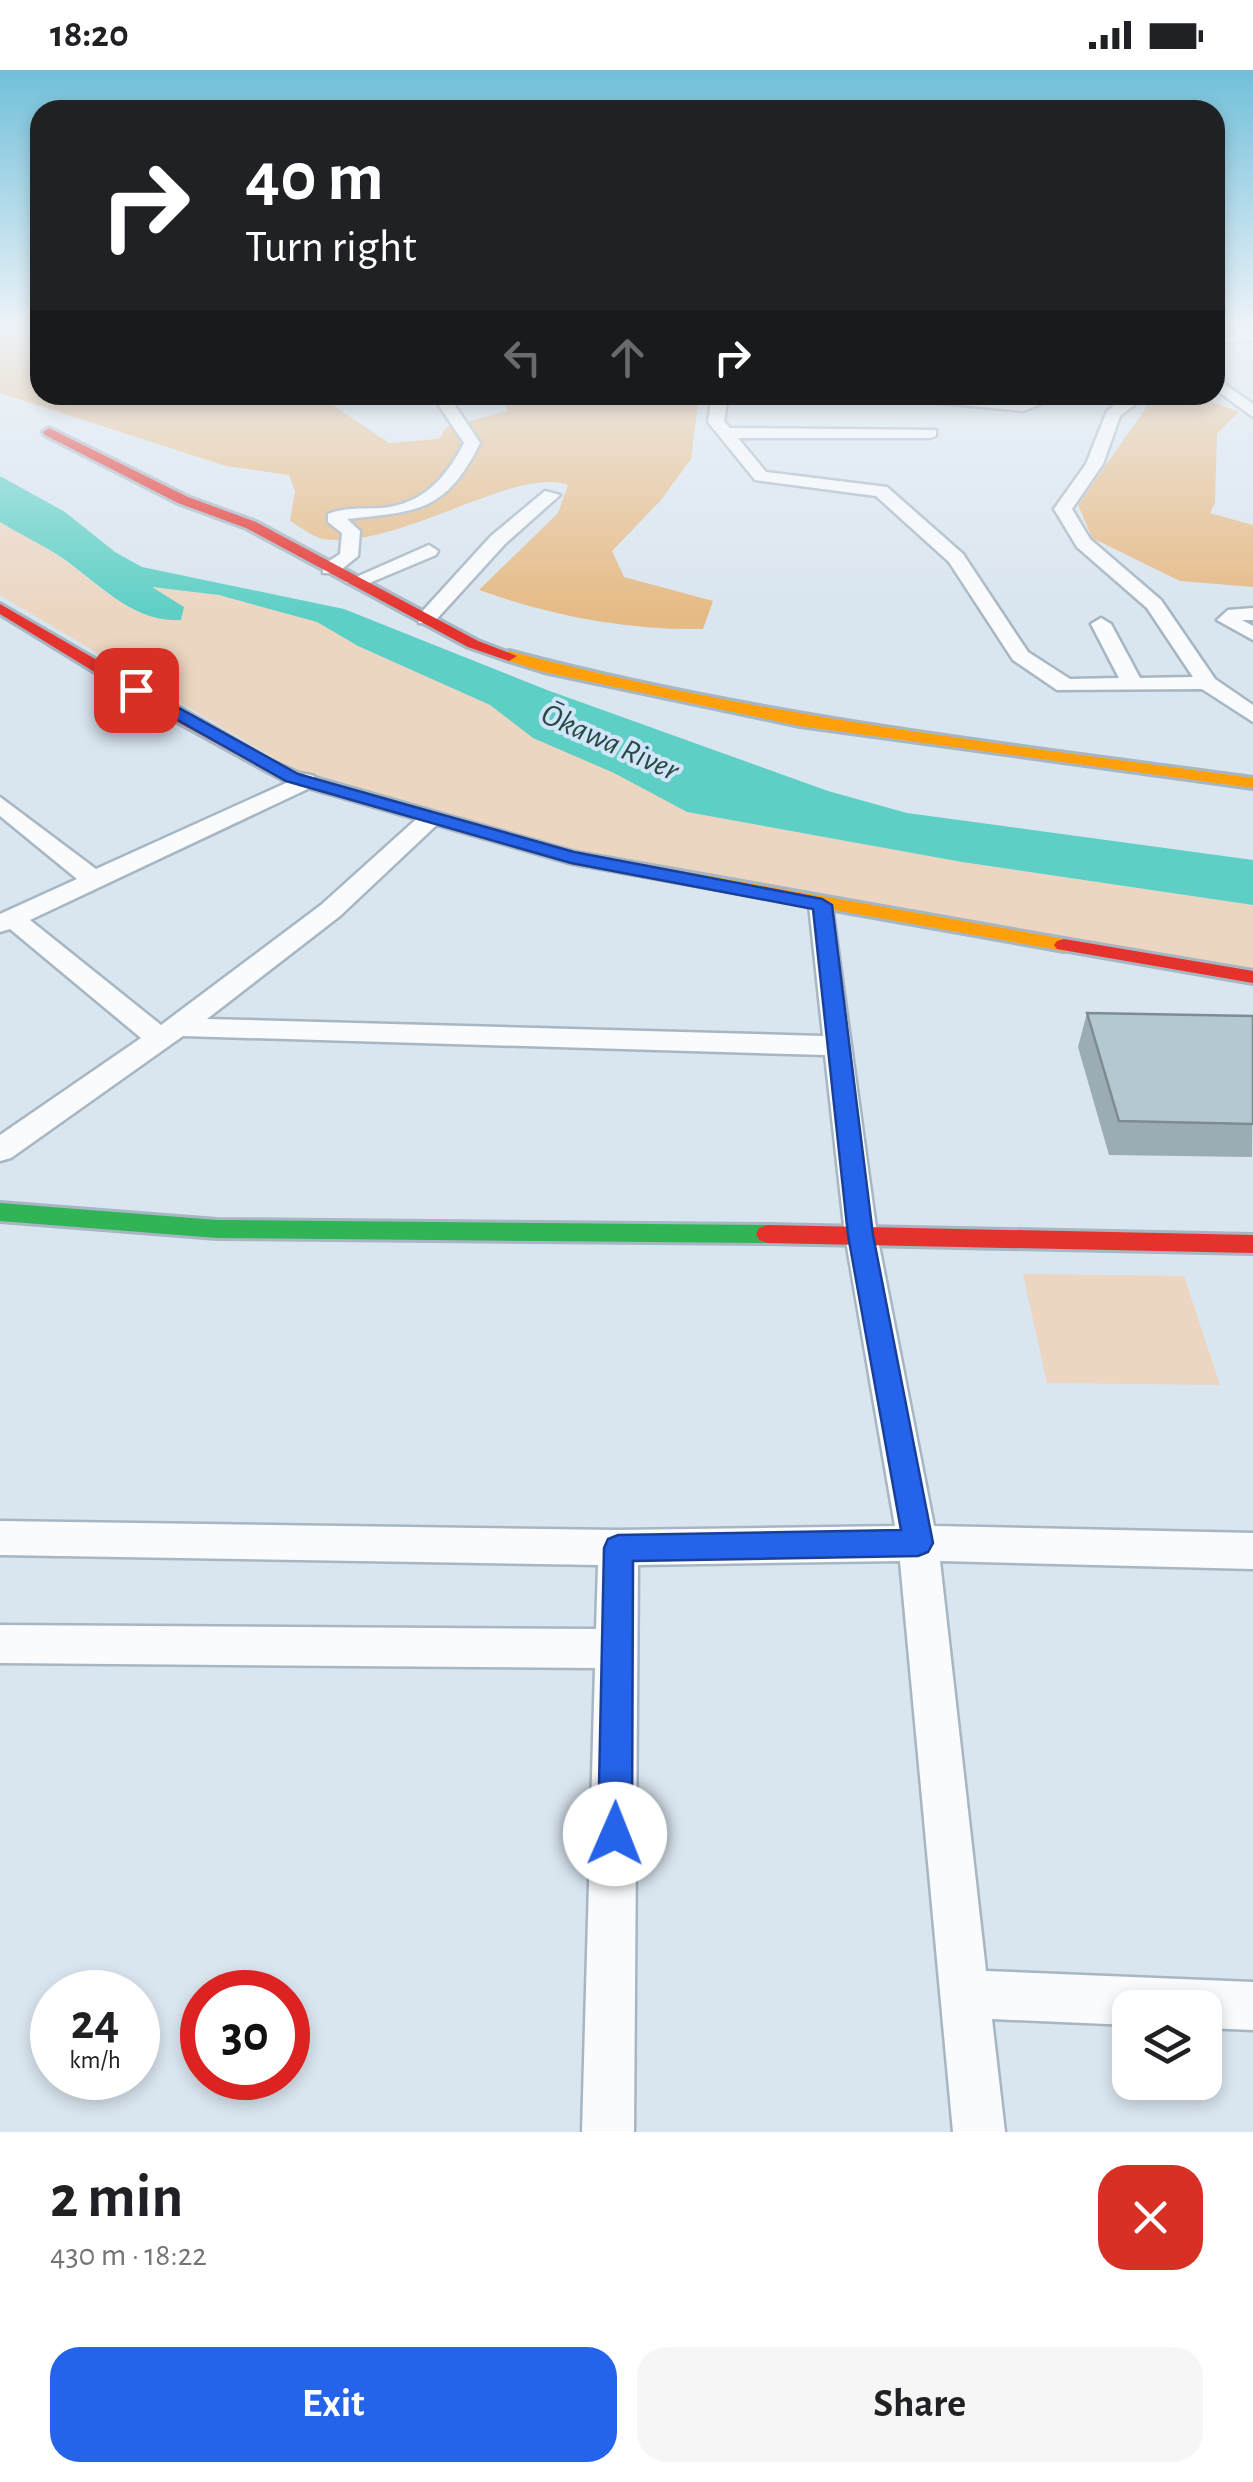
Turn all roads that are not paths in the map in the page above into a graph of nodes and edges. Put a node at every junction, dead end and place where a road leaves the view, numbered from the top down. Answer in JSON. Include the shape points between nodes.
{"nodes":[{"id":1,"x":458,"y":422,"type":"edge"},
{"id":2,"x":716,"y":422,"type":"edge"},
{"id":3,"x":1112,"y":422,"type":"edge"},
{"id":4,"x":49,"y":432,"type":"dead end"},
{"id":5,"x":726,"y":433,"type":"junction"},
{"id":6,"x":930,"y":433,"type":"dead end"},
{"id":7,"x":551,"y":495,"type":"dead end"},
{"id":8,"x":430,"y":551,"type":"dead end"},
{"id":9,"x":330,"y":569,"type":"junction"},
{"id":10,"x":356,"y":582,"type":"junction"},
{"id":11,"x":0,"y":608,"type":"edge"},
{"id":12,"x":1253,"y":614,"type":"edge"},
{"id":13,"x":426,"y":619,"type":"junction"},
{"id":14,"x":1101,"y":624,"type":"dead end"},
{"id":15,"x":1253,"y":634,"type":"edge"},
{"id":16,"x":1132,"y":684,"type":"junction"},
{"id":17,"x":1207,"y":684,"type":"junction"},
{"id":18,"x":1253,"y":715,"type":"edge"},
{"id":19,"x":306,"y":782,"type":"junction"},
{"id":20,"x":1253,"y":783,"type":"edge"},
{"id":21,"x":0,"y":804,"type":"edge"},
{"id":22,"x":431,"y":819,"type":"junction"},
{"id":23,"x":94,"y":880,"type":"junction"},
{"id":24,"x":822,"y":905,"type":"junction"},
{"id":25,"x":6,"y":921,"type":"edge"},
{"id":26,"x":1253,"y":977,"type":"edge"},
{"id":27,"x":168,"y":1033,"type":"junction"},
{"id":28,"x":840,"y":1046,"type":"junction"},
{"id":29,"x":0,"y":1150,"type":"edge"},
{"id":30,"x":0,"y":1212,"type":"edge"},
{"id":31,"x":861,"y":1235,"type":"junction"},
{"id":32,"x":1253,"y":1244,"type":"edge"},
{"id":33,"x":0,"y":1538,"type":"edge"},
{"id":34,"x":918,"y":1543,"type":"junction"},
{"id":35,"x":618,"y":1548,"type":"junction"},
{"id":36,"x":1253,"y":1551,"type":"edge"},
{"id":37,"x":0,"y":1644,"type":"edge"},
{"id":38,"x":619,"y":1648,"type":"junction"},
{"id":39,"x":965,"y":1994,"type":"junction"},
{"id":40,"x":1253,"y":2006,"type":"edge"},
{"id":41,"x":608,"y":2132,"type":"edge"},
{"id":42,"x":979,"y":2132,"type":"edge"}],
"edges":[{"from":1,"to":9,"type":"street","via":[[472,443],[452,484],[411,508],[348,511],[334,518],[350,531],[350,544],[349,556]]},
{"from":2,"to":5,"type":"street"},
{"from":3,"to":17,"type":"street","via":[[1085,482],[1064,509],[1072,536],[1132,580]]},
{"from":4,"to":9,"type":"street"},
{"from":5,"to":6,"type":"street"},
{"from":5,"to":16,"type":"street","via":[[762,476],[881,491],[956,558],[1020,656],[1065,685]]},
{"from":7,"to":13,"type":"street","via":[[498,540]]},
{"from":8,"to":10,"type":"street"},
{"from":9,"to":10,"type":"street"},
{"from":10,"to":13,"type":"street"},
{"from":11,"to":19,"type":"street"},
{"from":12,"to":15,"type":"street","via":[[1227,620]]},
{"from":13,"to":20,"type":"street","via":[[473,644],[550,668],[800,722]]},
{"from":14,"to":16,"type":"street"},
{"from":16,"to":17,"type":"street"},
{"from":17,"to":18,"type":"street"},
{"from":19,"to":22,"type":"street"},
{"from":19,"to":23,"type":"street"},
{"from":21,"to":23,"type":"street"},
{"from":22,"to":24,"type":"street","via":[[571,858]]},
{"from":22,"to":27,"type":"street","via":[[371,879]]},
{"from":23,"to":25,"type":"street"},
{"from":24,"to":26,"type":"street"},
{"from":24,"to":28,"type":"street"},
{"from":25,"to":27,"type":"street"},
{"from":27,"to":28,"type":"street"},
{"from":27,"to":29,"type":"street"},
{"from":28,"to":31,"type":"street"},
{"from":30,"to":31,"type":"street","via":[[217,1229]]},
{"from":31,"to":32,"type":"street"},
{"from":31,"to":34,"type":"street"},
{"from":33,"to":35,"type":"street"},
{"from":34,"to":35,"type":"street"},
{"from":34,"to":36,"type":"street"},
{"from":34,"to":39,"type":"street"},
{"from":35,"to":38,"type":"street"},
{"from":37,"to":38,"type":"street"},
{"from":38,"to":41,"type":"street"},
{"from":39,"to":40,"type":"street"},
{"from":39,"to":42,"type":"street"}]}
